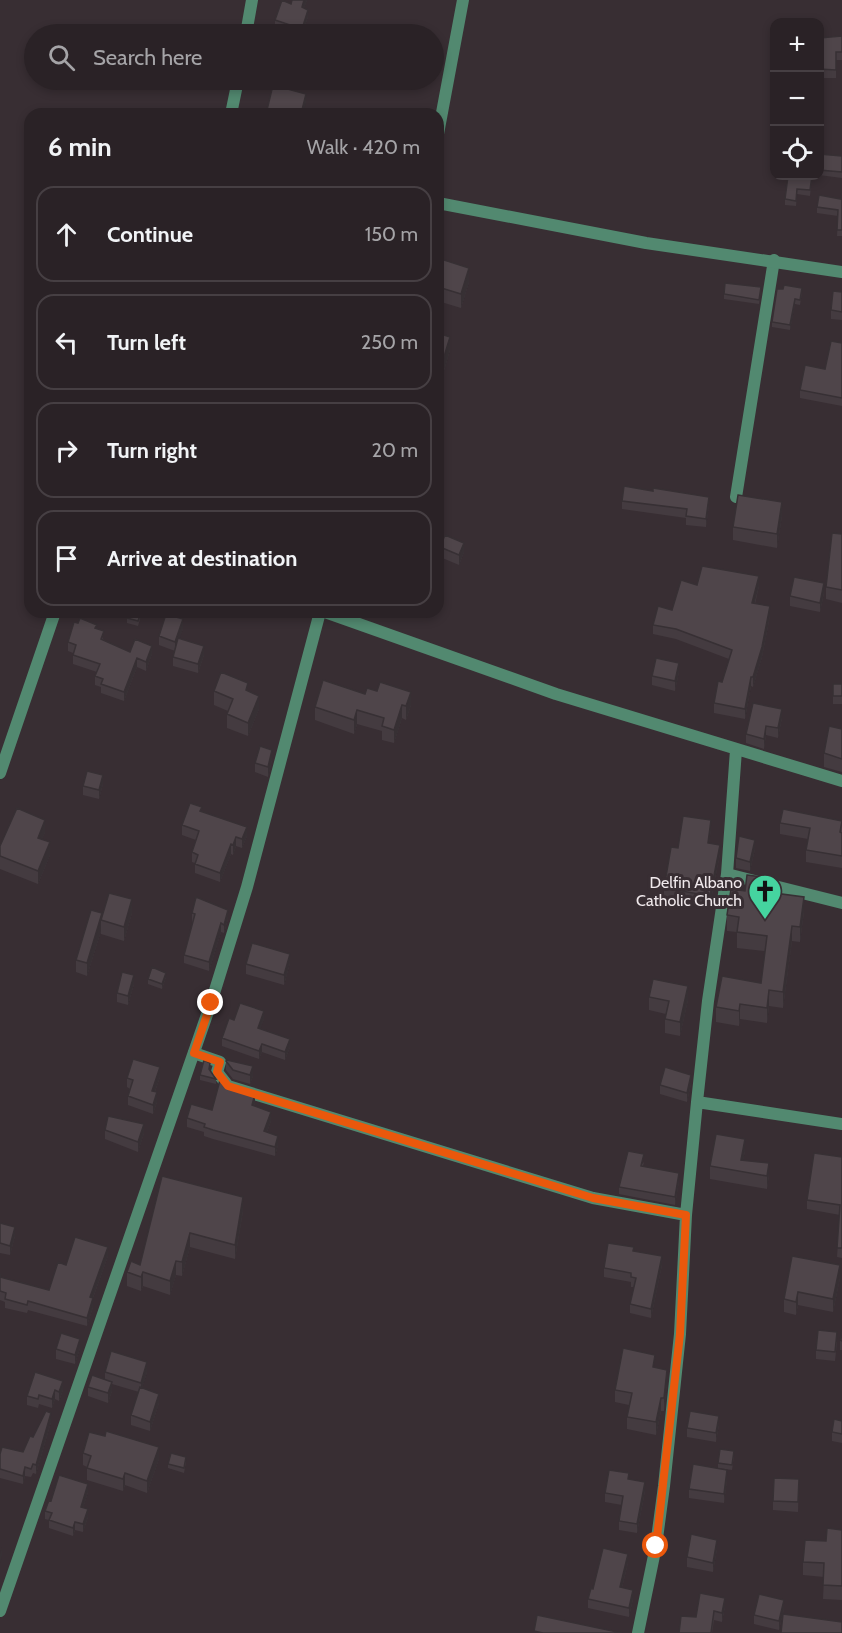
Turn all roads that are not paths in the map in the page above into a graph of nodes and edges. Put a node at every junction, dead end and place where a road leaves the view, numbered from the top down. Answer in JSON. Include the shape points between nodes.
{"nodes":[{"id":1,"x":252,"y":0,"type":"edge"},
{"id":2,"x":463,"y":0,"type":"edge"},
{"id":3,"x":248,"y":24,"type":"edge"},
{"id":4,"x":236,"y":90,"type":"edge"},
{"id":5,"x":232,"y":108,"type":"edge"},
{"id":6,"x":443,"y":108,"type":"edge"},
{"id":7,"x":444,"y":204,"type":"edge"},
{"id":8,"x":774,"y":260,"type":"junction"},
{"id":9,"x":842,"y":272,"type":"edge"},
{"id":10,"x":736,"y":497,"type":"edge"},
{"id":11,"x":53,"y":618,"type":"edge"},
{"id":12,"x":319,"y":618,"type":"edge"},
{"id":13,"x":342,"y":618,"type":"edge"},
{"id":14,"x":736,"y":750,"type":"junction"},
{"id":15,"x":0,"y":773,"type":"edge"},
{"id":16,"x":842,"y":781,"type":"edge"},
{"id":17,"x":727,"y":874,"type":"junction"},
{"id":18,"x":842,"y":903,"type":"edge"},
{"id":19,"x":194,"y":1053,"type":"junction"},
{"id":20,"x":697,"y":1102,"type":"junction"},
{"id":21,"x":842,"y":1124,"type":"edge"},
{"id":22,"x":686,"y":1215,"type":"junction"},
{"id":23,"x":0,"y":1611,"type":"edge"},
{"id":24,"x":638,"y":1633,"type":"edge"}],
"edges":[{"from":1,"to":3,"type":"street"},
{"from":2,"to":6,"type":"street"},
{"from":4,"to":5,"type":"street"},
{"from":7,"to":8,"type":"street","via":[[646,243]]},
{"from":8,"to":9,"type":"street"},
{"from":8,"to":10,"type":"street"},
{"from":11,"to":15,"type":"street"},
{"from":12,"to":19,"type":"street","via":[[250,875]]},
{"from":13,"to":14,"type":"street","via":[[556,694]]},
{"from":14,"to":16,"type":"street"},
{"from":14,"to":17,"type":"street"},
{"from":17,"to":18,"type":"street"},
{"from":17,"to":20,"type":"street"},
{"from":19,"to":22,"type":"street","via":[[220,1062],[217,1072],[228,1086],[593,1198]]},
{"from":19,"to":23,"type":"street"},
{"from":20,"to":21,"type":"street"},
{"from":20,"to":22,"type":"street"},
{"from":22,"to":24,"type":"street","via":[[680,1334],[664,1486]]}]}
